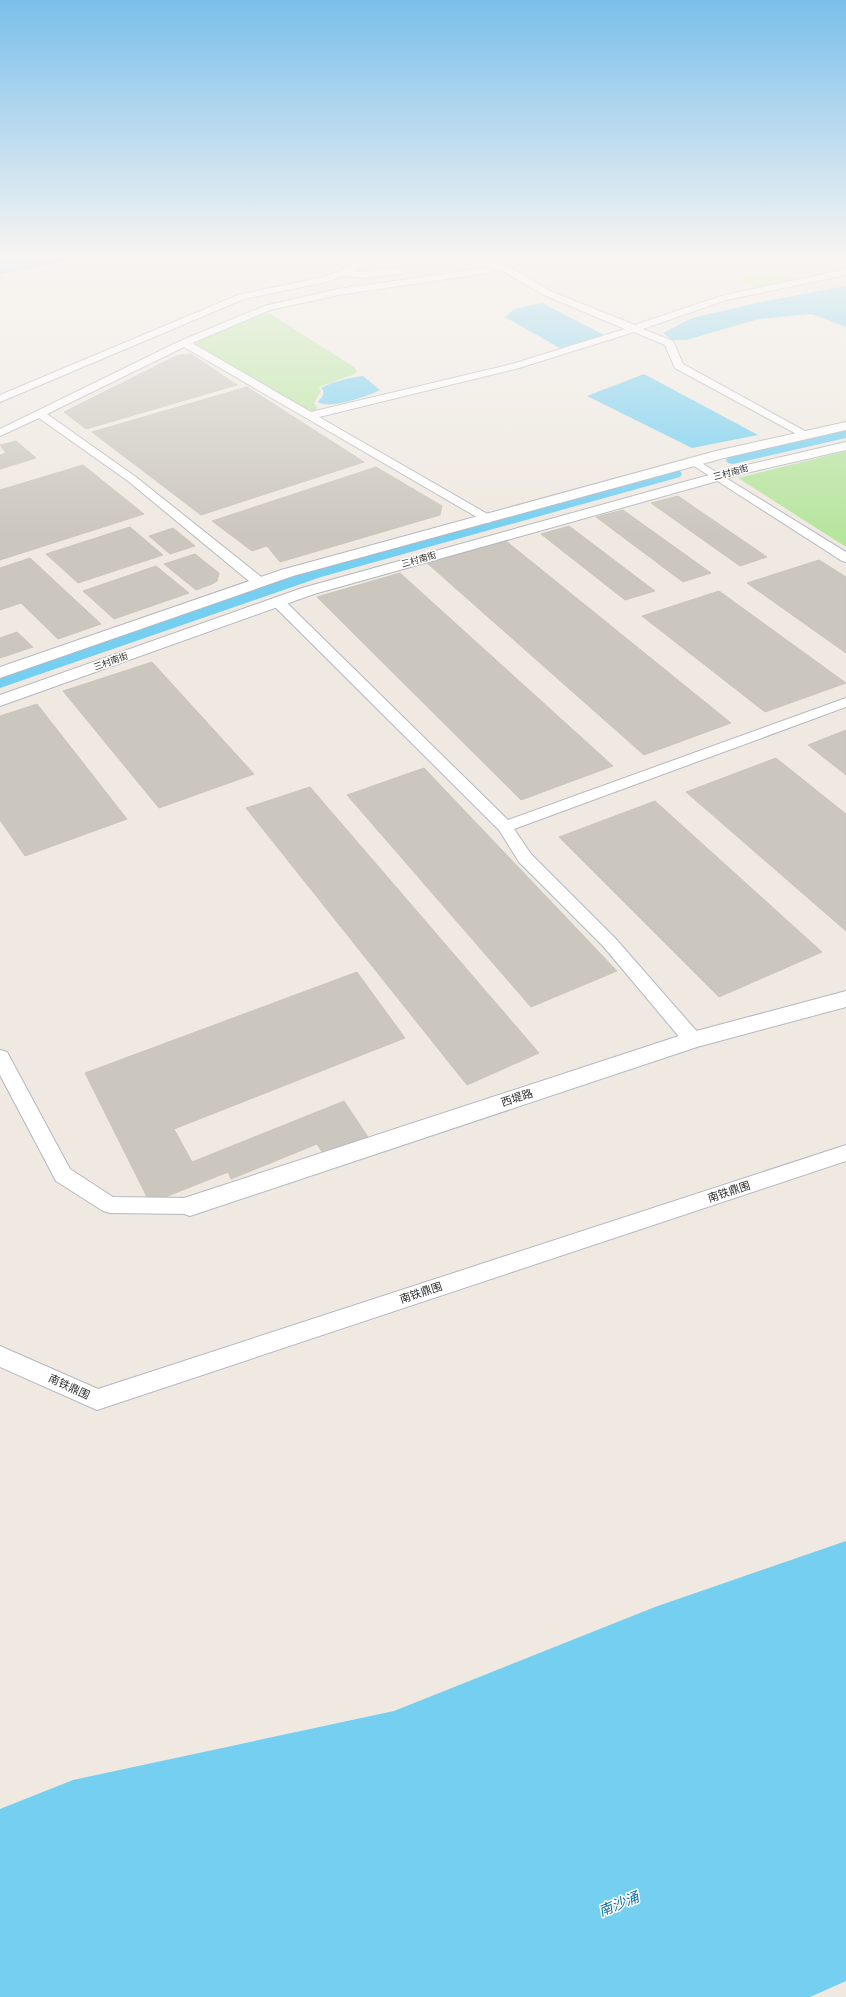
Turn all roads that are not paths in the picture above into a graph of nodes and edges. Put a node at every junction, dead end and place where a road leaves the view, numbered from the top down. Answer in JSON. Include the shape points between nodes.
{"nodes":[{"id":1,"x":115,"y":349,"type":"edge"},
{"id":2,"x":171,"y":349,"type":"edge"},
{"id":3,"x":195,"y":349,"type":"edge"},
{"id":4,"x":568,"y":349,"type":"edge"},
{"id":5,"x":672,"y":349,"type":"edge"},
{"id":6,"x":0,"y":399,"type":"edge"},
{"id":7,"x":40,"y":414,"type":"junction"},
{"id":8,"x":312,"y":416,"type":"junction"},
{"id":9,"x":846,"y":426,"type":"edge"},
{"id":10,"x":0,"y":433,"type":"edge"},
{"id":11,"x":806,"y":435,"type":"junction"},
{"id":12,"x":846,"y":446,"type":"edge"},
{"id":13,"x":695,"y":462,"type":"junction"},
{"id":14,"x":718,"y":477,"type":"junction"},
{"id":15,"x":486,"y":519,"type":"junction"},
{"id":16,"x":846,"y":558,"type":"edge"},
{"id":17,"x":260,"y":583,"type":"junction"},
{"id":18,"x":278,"y":602,"type":"junction"},
{"id":19,"x":0,"y":673,"type":"edge"},
{"id":20,"x":0,"y":701,"type":"edge"},
{"id":21,"x":846,"y":702,"type":"edge"},
{"id":22,"x":505,"y":827,"type":"junction"},
{"id":23,"x":846,"y":999,"type":"edge"},
{"id":24,"x":694,"y":1040,"type":"junction"},
{"id":25,"x":0,"y":1057,"type":"edge"},
{"id":26,"x":846,"y":1153,"type":"edge"},
{"id":27,"x":190,"y":1206,"type":"joint"},
{"id":28,"x":0,"y":1356,"type":"edge"}],
"edges":[{"from":1,"to":6,"type":"street"},
{"from":2,"to":7,"type":"street"},
{"from":3,"to":8,"type":"street"},
{"from":4,"to":8,"type":"street","via":[[515,366]]},
{"from":5,"to":11,"type":"street","via":[[679,366]]},
{"from":7,"to":10,"type":"street"},
{"from":7,"to":17,"type":"street","via":[[132,479]]},
{"from":8,"to":15,"type":"street"},
{"from":9,"to":11,"type":"street","name":"三村南街"},
{"from":11,"to":13,"type":"street","name":"三村南街"},
{"from":12,"to":14,"type":"street","name":"三村南街"},
{"from":13,"to":14,"type":"street"},
{"from":13,"to":15,"type":"street","name":"三村南街"},
{"from":14,"to":16,"type":"street"},
{"from":14,"to":18,"type":"street","name":"三村南街","via":[[316,589]]},
{"from":15,"to":17,"type":"street","name":"三村南街","via":[[287,573]]},
{"from":17,"to":19,"type":"street","name":"三村南街"},
{"from":18,"to":20,"type":"street","name":"三村南街"},
{"from":18,"to":22,"type":"street"},
{"from":21,"to":22,"type":"street"},
{"from":22,"to":24,"type":"street","via":[[525,858],[609,942]]},
{"from":23,"to":24,"type":"street","name":"西堤路"},
{"from":24,"to":27,"type":"street","name":"西堤路"},
{"from":25,"to":27,"type":"street","via":[[63,1175],[110,1205]]},
{"from":26,"to":28,"type":"street","name":"南铁鼎围","via":[[97,1400]]}]}
